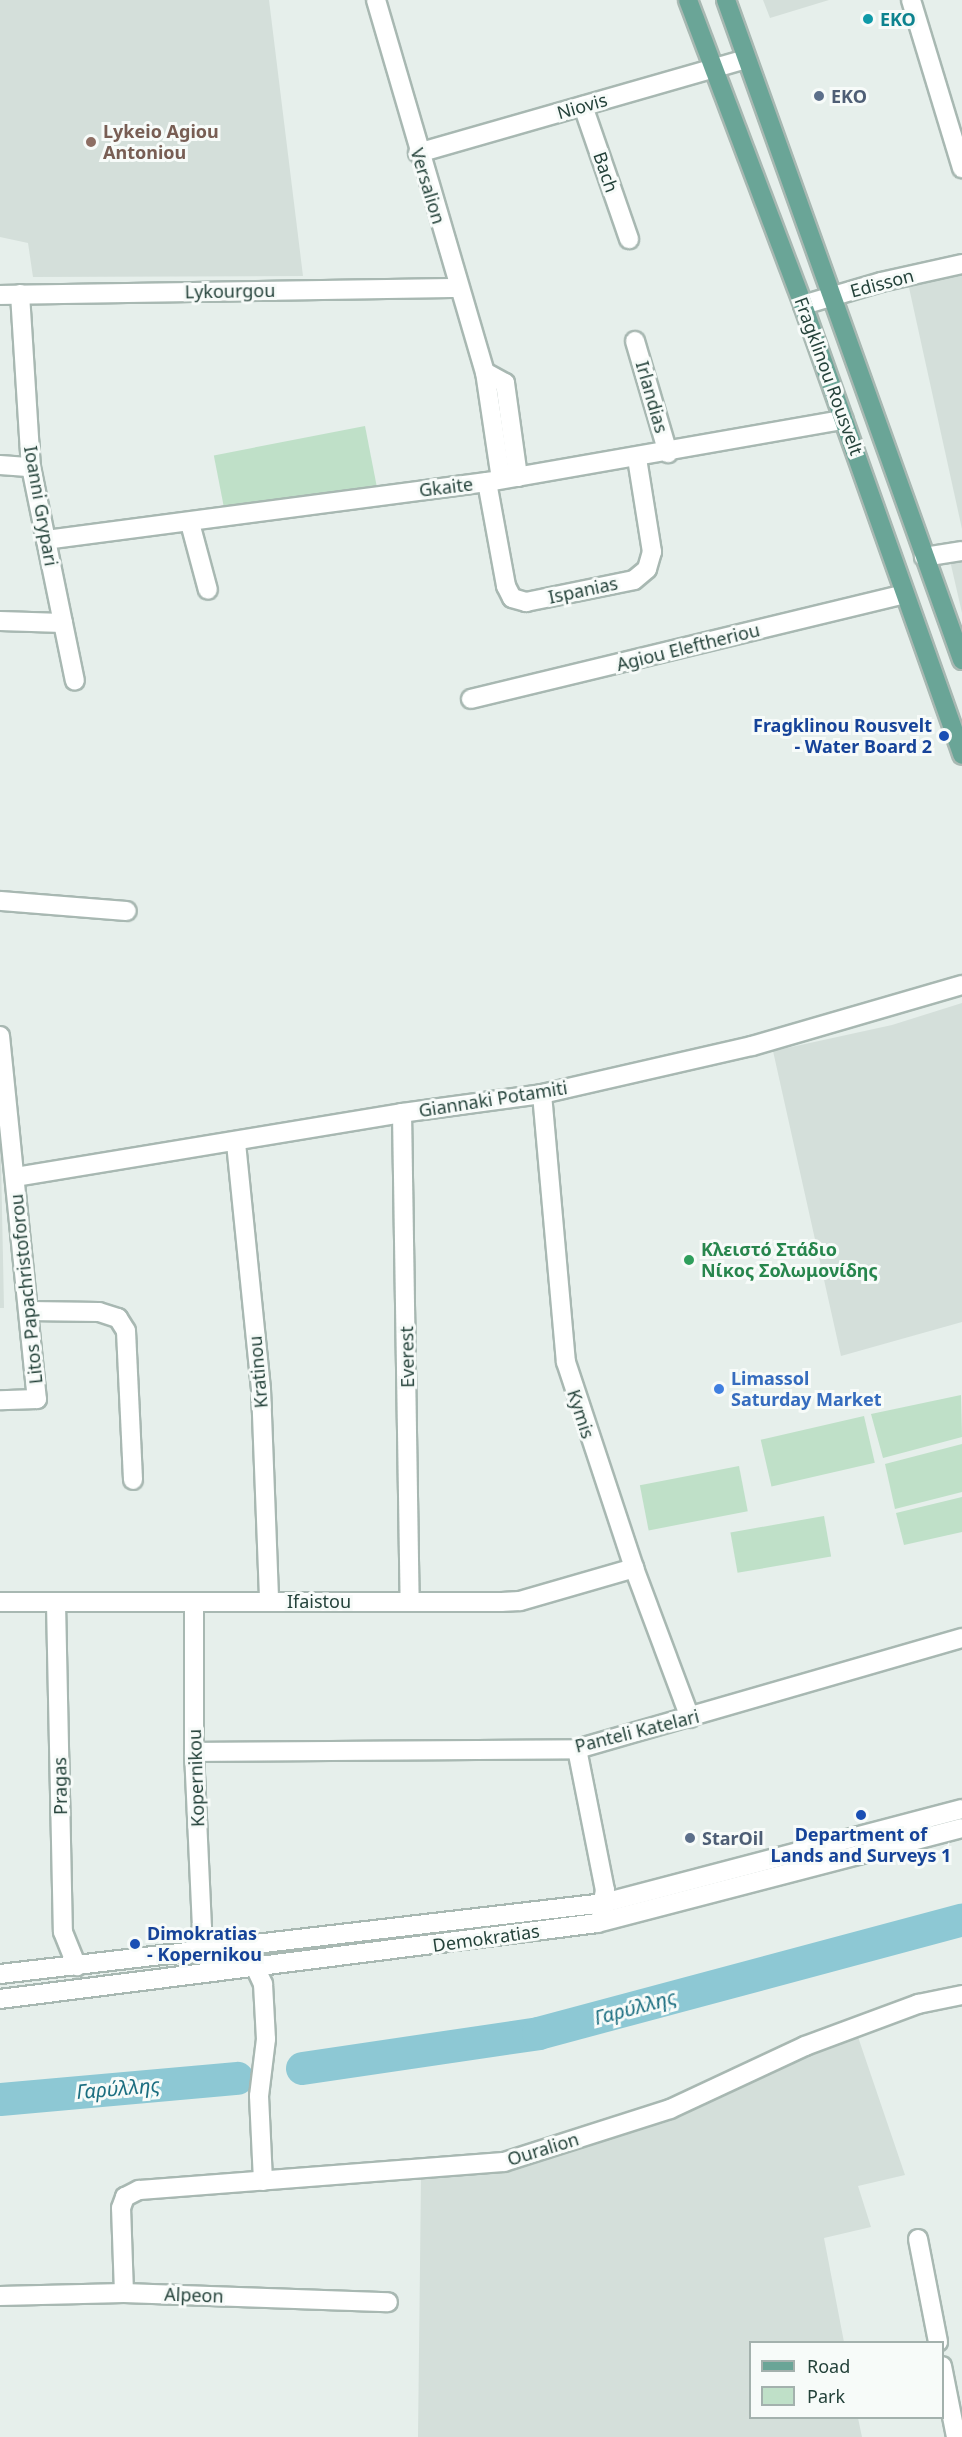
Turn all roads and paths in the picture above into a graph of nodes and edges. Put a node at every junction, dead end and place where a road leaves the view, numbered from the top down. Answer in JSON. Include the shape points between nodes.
{"nodes":[{"id":1,"x":376,"y":0,"type":"edge"},
{"id":2,"x":688,"y":0,"type":"edge"},
{"id":3,"x":726,"y":0,"type":"edge"},
{"id":4,"x":911,"y":0,"type":"edge"},
{"id":5,"x":746,"y":59,"type":"junction"},
{"id":6,"x":713,"y":69,"type":"junction"},
{"id":7,"x":583,"y":106,"type":"junction"},
{"id":8,"x":418,"y":153,"type":"junction"},
{"id":9,"x":962,"y":168,"type":"edge"},
{"id":10,"x":630,"y":239,"type":"dead end"},
{"id":11,"x":962,"y":264,"type":"edge"},
{"id":12,"x":459,"y":288,"type":"junction"},
{"id":13,"x":20,"y":294,"type":"junction"},
{"id":14,"x":0,"y":295,"type":"edge"},
{"id":15,"x":831,"y":297,"type":"junction"},
{"id":16,"x":803,"y":305,"type":"junction"},
{"id":17,"x":635,"y":341,"type":"dead end"},
{"id":18,"x":844,"y":420,"type":"junction"},
{"id":19,"x":668,"y":453,"type":"junction"},
{"id":20,"x":637,"y":458,"type":"junction"},
{"id":21,"x":0,"y":465,"type":"edge"},
{"id":22,"x":31,"y":467,"type":"junction"},
{"id":23,"x":502,"y":479,"type":"junction"},
{"id":24,"x":190,"y":523,"type":"junction"},
{"id":25,"x":46,"y":540,"type":"junction"},
{"id":26,"x":962,"y":551,"type":"edge"},
{"id":27,"x":924,"y":557,"type":"junction"},
{"id":28,"x":207,"y":590,"type":"dead end"},
{"id":29,"x":904,"y":594,"type":"junction"},
{"id":30,"x":0,"y":621,"type":"edge"},
{"id":31,"x":63,"y":623,"type":"junction"},
{"id":32,"x":962,"y":660,"type":"edge"},
{"id":33,"x":75,"y":681,"type":"dead end"},
{"id":34,"x":471,"y":699,"type":"dead end"},
{"id":35,"x":962,"y":755,"type":"edge"},
{"id":36,"x":0,"y":901,"type":"edge"},
{"id":37,"x":127,"y":910,"type":"dead end"},
{"id":38,"x":962,"y":985,"type":"edge"},
{"id":39,"x":1,"y":1036,"type":"edge"},
{"id":40,"x":542,"y":1094,"type":"junction"},
{"id":41,"x":402,"y":1113,"type":"junction"},
{"id":42,"x":236,"y":1143,"type":"junction"},
{"id":43,"x":16,"y":1177,"type":"junction"},
{"id":44,"x":28,"y":1311,"type":"junction"},
{"id":45,"x":0,"y":1400,"type":"edge"},
{"id":46,"x":133,"y":1479,"type":"dead end"},
{"id":47,"x":634,"y":1568,"type":"junction"},
{"id":48,"x":410,"y":1601,"type":"junction"},
{"id":49,"x":0,"y":1602,"type":"edge"},
{"id":50,"x":269,"y":1602,"type":"junction"},
{"id":51,"x":56,"y":1603,"type":"junction"},
{"id":52,"x":194,"y":1604,"type":"junction"},
{"id":53,"x":962,"y":1638,"type":"edge"},
{"id":54,"x":690,"y":1718,"type":"junction"},
{"id":55,"x":577,"y":1749,"type":"junction"},
{"id":56,"x":194,"y":1752,"type":"junction"},
{"id":57,"x":962,"y":1809,"type":"edge"},
{"id":58,"x":962,"y":1828,"type":"edge"},
{"id":59,"x":604,"y":1903,"type":"junction"},
{"id":60,"x":597,"y":1923,"type":"junction"},
{"id":61,"x":196,"y":1951,"type":"junction"},
{"id":62,"x":77,"y":1966,"type":"junction"},
{"id":63,"x":256,"y":1969,"type":"junction"},
{"id":64,"x":0,"y":1974,"type":"edge"},
{"id":65,"x":962,"y":1995,"type":"edge"},
{"id":66,"x":0,"y":1999,"type":"edge"},
{"id":67,"x":263,"y":2181,"type":"junction"},
{"id":68,"x":918,"y":2239,"type":"dead end"},
{"id":69,"x":124,"y":2293,"type":"junction"},
{"id":70,"x":0,"y":2296,"type":"edge"},
{"id":71,"x":388,"y":2302,"type":"dead end"},
{"id":72,"x":938,"y":2341,"type":"edge"},
{"id":73,"x":944,"y":2376,"type":"edge"},
{"id":74,"x":956,"y":2437,"type":"edge"}],
"edges":[{"from":1,"to":8,"type":"street","name":"Versalion"},
{"from":2,"to":6,"type":"main road","name":"Fragklinou Rousvelt"},
{"from":3,"to":5,"type":"main road","name":"Fragklinou Rousvelt"},
{"from":4,"to":9,"type":"street"},
{"from":5,"to":6,"type":"street","name":"Niovis"},
{"from":5,"to":15,"type":"main road","name":"Fragklinou Rousvelt"},
{"from":6,"to":7,"type":"street","name":"Niovis"},
{"from":6,"to":16,"type":"main road","name":"Fragklinou Rousvelt"},
{"from":7,"to":8,"type":"street","name":"Niovis"},
{"from":7,"to":10,"type":"street","name":"Bach"},
{"from":8,"to":12,"type":"street","name":"Versalion"},
{"from":11,"to":15,"type":"street","name":"Edisson"},
{"from":12,"to":13,"type":"street","name":"Lykourgou"},
{"from":12,"to":23,"type":"street","name":"Versalion","via":[[485,372],[505,383]]},
{"from":13,"to":14,"type":"street","name":"Lykourgou"},
{"from":13,"to":22,"type":"street","name":"Ioanni Grypari"},
{"from":15,"to":16,"type":"street","name":"Edisson"},
{"from":15,"to":27,"type":"main road","name":"Fragklinou Rousvelt"},
{"from":16,"to":18,"type":"main road","name":"Fragklinou Rousvelt"},
{"from":17,"to":19,"type":"street","name":"Irlandias"},
{"from":18,"to":19,"type":"street","name":"Gkaite"},
{"from":18,"to":29,"type":"main road","name":"Fragklinou Rousvelt"},
{"from":19,"to":20,"type":"street","name":"Gkaite"},
{"from":20,"to":23,"type":"street","name":"Gkaite"},
{"from":20,"to":23,"type":"street","name":"Ispanias","via":[[652,552],[647,569],[634,580],[526,602],[512,598]]},
{"from":21,"to":22,"type":"street"},
{"from":22,"to":25,"type":"street","name":"Ioanni Grypari"},
{"from":23,"to":24,"type":"street","name":"Gkaite"},
{"from":24,"to":25,"type":"street","name":"Gkaite"},
{"from":24,"to":28,"type":"street"},
{"from":25,"to":31,"type":"street","name":"Ioanni Grypari"},
{"from":26,"to":27,"type":"street"},
{"from":27,"to":32,"type":"main road","name":"Fragklinou Rousvelt"},
{"from":29,"to":34,"type":"street","name":"Agiou Eleftheriou"},
{"from":29,"to":35,"type":"main road","name":"Fragklinou Rousvelt"},
{"from":30,"to":31,"type":"street"},
{"from":31,"to":33,"type":"street","name":"Ioanni Grypari"},
{"from":36,"to":37,"type":"street"},
{"from":38,"to":40,"type":"street","name":"Giannaki Potamiti","via":[[752,1046]]},
{"from":39,"to":43,"type":"street","name":"Litos Papachristoforou"},
{"from":40,"to":41,"type":"street","name":"Giannaki Potamiti"},
{"from":40,"to":47,"type":"street","name":"Kymis","via":[[566,1362]]},
{"from":41,"to":42,"type":"street","name":"Giannaki Potamiti"},
{"from":41,"to":48,"type":"street","name":"Everest"},
{"from":42,"to":43,"type":"street","name":"Giannaki Potamiti"},
{"from":42,"to":50,"type":"street","name":"Kratinou","via":[[261,1389]]},
{"from":43,"to":44,"type":"street","name":"Litos Papachristoforou"},
{"from":44,"to":45,"type":"street","name":"Litos Papachristoforou","via":[[37,1399]]},
{"from":44,"to":46,"type":"street","via":[[99,1312],[118,1318],[126,1331]]},
{"from":47,"to":48,"type":"street","name":"Ifaistou","via":[[520,1601]]},
{"from":47,"to":54,"type":"street","name":"Kymis"},
{"from":48,"to":50,"type":"street","name":"Ifaistou"},
{"from":49,"to":51,"type":"street","name":"Ifaistou"},
{"from":50,"to":52,"type":"street","name":"Ifaistou"},
{"from":51,"to":52,"type":"street","name":"Ifaistou"},
{"from":51,"to":62,"type":"street","name":"Pragas","via":[[63,1932]]},
{"from":52,"to":56,"type":"street","name":"Kopernikou"},
{"from":53,"to":54,"type":"street","name":"Panteli Katelari"},
{"from":54,"to":55,"type":"street","name":"Panteli Katelari"},
{"from":55,"to":56,"type":"street","name":"Panteli Katelari"},
{"from":55,"to":59,"type":"street"},
{"from":56,"to":61,"type":"street","name":"Kopernikou","via":[[202,1927]]},
{"from":57,"to":59,"type":"street","name":"Demokratias"},
{"from":58,"to":60,"type":"street","name":"Demokratias"},
{"from":59,"to":60,"type":"street"},
{"from":59,"to":61,"type":"street","name":"Demokratias"},
{"from":60,"to":63,"type":"street","name":"Demokratias"},
{"from":61,"to":62,"type":"street","name":"Demokratias"},
{"from":62,"to":64,"type":"street","name":"Demokratias"},
{"from":63,"to":66,"type":"street","name":"Demokratias"},
{"from":63,"to":67,"type":"street","via":[[263,1984],[266,2038],[259,2096]]},
{"from":65,"to":67,"type":"street","name":"Ouralion","via":[[907,2008],[805,2046],[670,2109],[504,2162]]},
{"from":67,"to":69,"type":"street","name":"Ouralion","via":[[139,2190],[125,2197],[121,2208]]},
{"from":68,"to":72,"type":"street"},
{"from":69,"to":70,"type":"street","name":"Alpeon"},
{"from":69,"to":71,"type":"street","name":"Alpeon"},
{"from":73,"to":74,"type":"street"}]}
